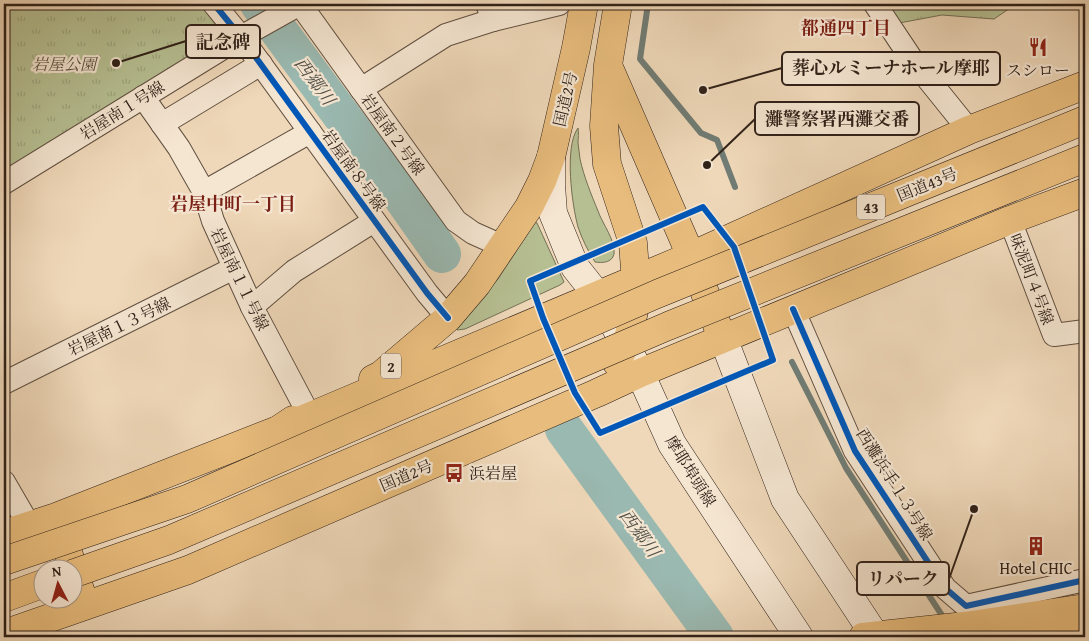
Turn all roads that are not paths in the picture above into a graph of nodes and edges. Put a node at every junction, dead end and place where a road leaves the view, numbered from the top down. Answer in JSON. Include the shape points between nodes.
{"nodes":[{"id":1,"x":214,"y":4,"type":"edge"},
{"id":2,"x":300,"y":4,"type":"edge"},
{"id":3,"x":559,"y":4,"type":"edge"},
{"id":4,"x":584,"y":4,"type":"edge"},
{"id":5,"x":618,"y":4,"type":"edge"},
{"id":6,"x":875,"y":4,"type":"edge"},
{"id":7,"x":490,"y":12,"type":"edge"},
{"id":8,"x":240,"y":37,"type":"junction"},
{"id":9,"x":261,"y":64,"type":"junction"},
{"id":10,"x":608,"y":65,"type":"junction"},
{"id":11,"x":1085,"y":85,"type":"edge"},
{"id":12,"x":361,"y":89,"type":"junction"},
{"id":13,"x":143,"y":97,"type":"junction"},
{"id":14,"x":1085,"y":120,"type":"edge"},
{"id":15,"x":162,"y":124,"type":"junction"},
{"id":16,"x":969,"y":130,"type":"junction"},
{"id":17,"x":310,"y":132,"type":"junction"},
{"id":18,"x":551,"y":157,"type":"junction"},
{"id":19,"x":1085,"y":158,"type":"edge"},
{"id":20,"x":4,"y":183,"type":"edge"},
{"id":21,"x":204,"y":192,"type":"junction"},
{"id":22,"x":1085,"y":192,"type":"edge"},
{"id":23,"x":1010,"y":220,"type":"junction"},
{"id":24,"x":374,"y":221,"type":"junction"},
{"id":25,"x":502,"y":246,"type":"junction"},
{"id":26,"x":691,"y":256,"type":"junction"},
{"id":27,"x":234,"y":268,"type":"junction"},
{"id":28,"x":647,"y":287,"type":"junction"},
{"id":29,"x":598,"y":296,"type":"junction"},
{"id":30,"x":252,"y":307,"type":"junction"},
{"id":31,"x":793,"y":309,"type":"junction"},
{"id":32,"x":448,"y":318,"type":"junction"},
{"id":33,"x":1085,"y":331,"type":"edge"},
{"id":34,"x":723,"y":338,"type":"junction"},
{"id":35,"x":625,"y":344,"type":"junction"},
{"id":36,"x":640,"y":373,"type":"junction"},
{"id":37,"x":4,"y":383,"type":"edge"},
{"id":38,"x":597,"y":393,"type":"junction"},
{"id":39,"x":307,"y":411,"type":"junction"},
{"id":40,"x":278,"y":430,"type":"junction"},
{"id":41,"x":4,"y":482,"type":"edge"},
{"id":42,"x":56,"y":516,"type":"junction"},
{"id":43,"x":29,"y":525,"type":"junction"},
{"id":44,"x":4,"y":534,"type":"edge"},
{"id":45,"x":4,"y":561,"type":"edge"},
{"id":46,"x":82,"y":570,"type":"edge"},
{"id":47,"x":1085,"y":580,"type":"edge"},
{"id":48,"x":32,"y":588,"type":"edge"},
{"id":49,"x":4,"y":598,"type":"edge"},
{"id":50,"x":85,"y":606,"type":"junction"},
{"id":51,"x":1084,"y":615,"type":"edge"},
{"id":52,"x":4,"y":634,"type":"edge"},
{"id":53,"x":798,"y":637,"type":"edge"},
{"id":54,"x":871,"y":637,"type":"edge"},
{"id":55,"x":1025,"y":637,"type":"edge"}],
"edges":[{"from":1,"to":8,"type":"street","name":"岩屋南８号線"},
{"from":2,"to":8,"type":"street","name":"岩屋南１号線"},
{"from":2,"to":12,"type":"street","name":"岩屋南２号線"},
{"from":3,"to":7,"type":"street"},
{"from":4,"to":18,"type":"highway","name":"国道2号","number":"2"},
{"from":5,"to":10,"type":"highway"},
{"from":6,"to":16,"type":"street","via":[[911,58]]},
{"from":7,"to":12,"type":"street","via":[[446,34]]},
{"from":8,"to":9,"type":"street","name":"岩屋南８号線"},
{"from":8,"to":13,"type":"street","name":"岩屋南１号線"},
{"from":9,"to":15,"type":"street"},
{"from":9,"to":17,"type":"street","name":"岩屋南８号線"},
{"from":10,"to":26,"type":"highway"},
{"from":10,"to":28,"type":"highway","via":[[604,126],[607,164]]},
{"from":11,"to":16,"type":"highway","number":"43"},
{"from":12,"to":25,"type":"street","name":"岩屋南２号線","via":[[456,221]]},
{"from":13,"to":15,"type":"street","name":"岩屋南１１号線"},
{"from":13,"to":20,"type":"street","name":"岩屋南１号線"},
{"from":14,"to":28,"type":"highway","name":"国道43号","number":"43","bridge":true},
{"from":15,"to":21,"type":"street","name":"岩屋南１１号線"},
{"from":16,"to":26,"type":"highway","number":"43"},
{"from":17,"to":21,"type":"street"},
{"from":17,"to":24,"type":"street","name":"岩屋南８号線"},
{"from":18,"to":25,"type":"highway","name":"国道2号","number":"2","via":[[529,207]]},
{"from":18,"to":29,"type":"main road","name":"摩耶埠頭線","via":[[552,213],[575,267]]},
{"from":19,"to":46,"type":"highway","name":"国道2号","number":"43","bridge":true,"via":[[668,326],[169,540]]},
{"from":21,"to":27,"type":"street","name":"岩屋南１１号線"},
{"from":22,"to":23,"type":"highway","name":"国道2号"},
{"from":23,"to":31,"type":"highway","name":"国道2号"},
{"from":23,"to":33,"type":"street","name":"味泥町４号線","via":[[1054,335]]},
{"from":24,"to":30,"type":"street","via":[[294,270]]},
{"from":24,"to":32,"type":"street","name":"岩屋南８号線"},
{"from":25,"to":32,"type":"highway","name":"国道2号","number":"2","via":[[477,284]]},
{"from":26,"to":28,"type":"highway","name":"国道2号","number":"2"},
{"from":26,"to":34,"type":"highway"},
{"from":27,"to":30,"type":"street","name":"岩屋南１１号線"},
{"from":27,"to":37,"type":"street","name":"岩屋南１３号線"},
{"from":28,"to":29,"type":"highway","name":"国道2号","number":"2"},
{"from":28,"to":35,"type":"highway","via":[[637,296]]},
{"from":28,"to":45,"type":"highway","name":"国道2号","number":"2","bridge":true,"via":[[187,499]]},
{"from":29,"to":35,"type":"main road","name":"摩耶埠頭線"},
{"from":29,"to":40,"type":"highway","name":"国道2号","number":"2"},
{"from":30,"to":39,"type":"street","name":"岩屋南１１号線"},
{"from":31,"to":34,"type":"highway","name":"国道2号"},
{"from":31,"to":47,"type":"street","name":"西灘浜手１３号線","via":[[855,451],[944,588],[966,606]]},
{"from":32,"to":39,"type":"highway","name":"国道2号","number":"2","via":[[381,375]]},
{"from":34,"to":36,"type":"highway","name":"国道2号"},
{"from":34,"to":54,"type":"main road","via":[[785,499]]},
{"from":35,"to":36,"type":"main road","name":"摩耶埠頭線"},
{"from":35,"to":38,"type":"highway"},
{"from":36,"to":38,"type":"highway","name":"国道2号"},
{"from":36,"to":53,"type":"main road","name":"摩耶埠頭線","via":[[672,444]]},
{"from":38,"to":50,"type":"highway","name":"国道2号","via":[[188,570]]},
{"from":39,"to":40,"type":"highway","name":"国道2号","number":"2"},
{"from":40,"to":42,"type":"highway","name":"国道2号","number":"2"},
{"from":41,"to":43,"type":"street"},
{"from":42,"to":43,"type":"highway","name":"国道2号","number":"2"},
{"from":42,"to":50,"type":"highway"},
{"from":43,"to":44,"type":"highway","name":"国道2号","number":"2"},
{"from":48,"to":49,"type":"highway"},
{"from":50,"to":52,"type":"highway","name":"国道2号"},
{"from":51,"to":54,"type":"highway"},
{"from":51,"to":55,"type":"highway"}]}
